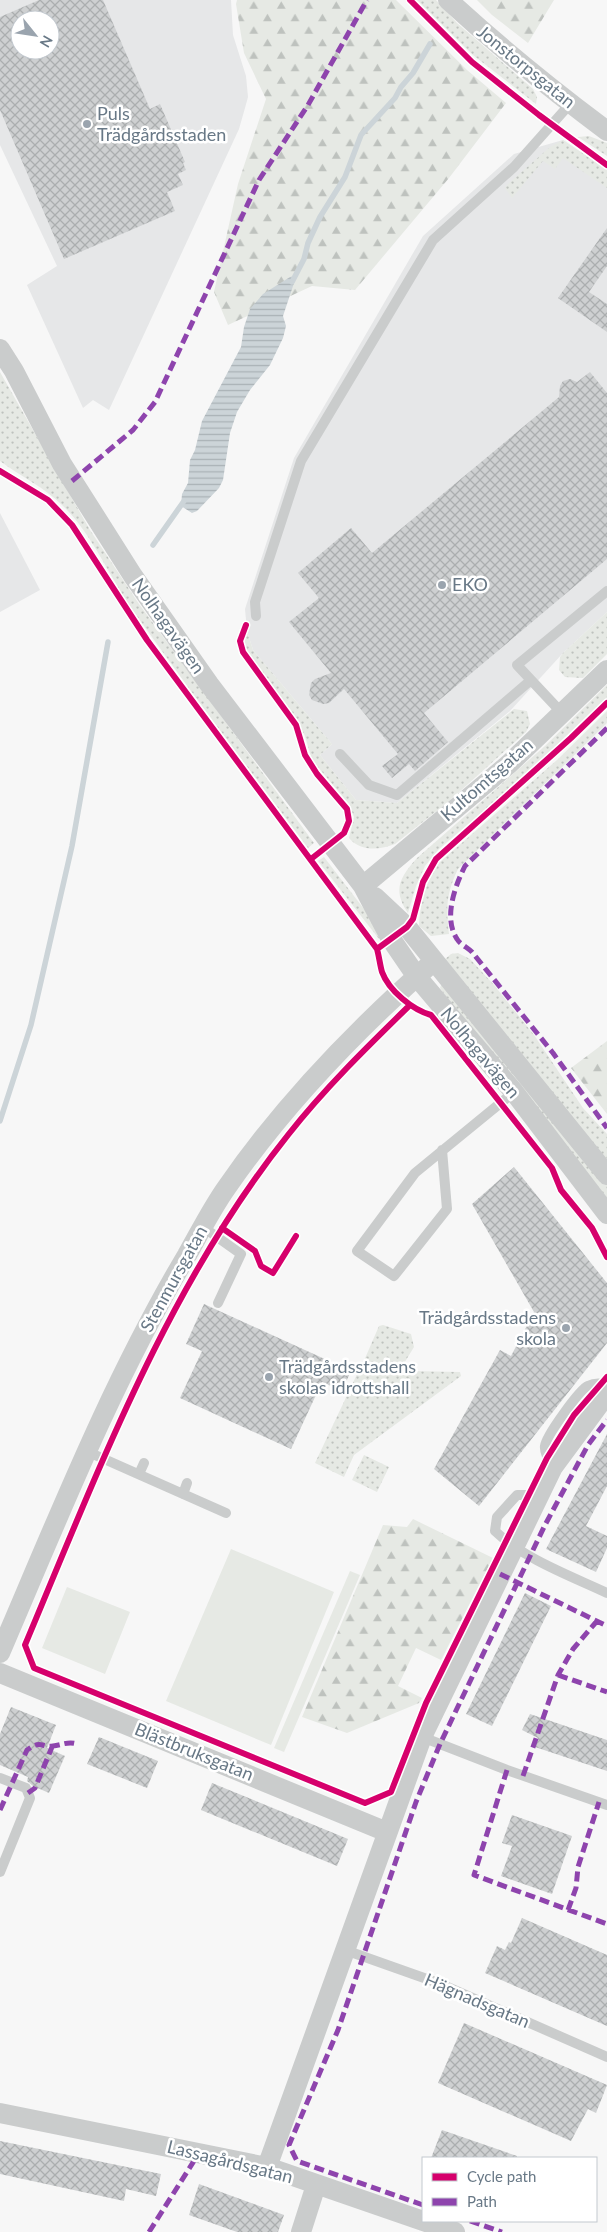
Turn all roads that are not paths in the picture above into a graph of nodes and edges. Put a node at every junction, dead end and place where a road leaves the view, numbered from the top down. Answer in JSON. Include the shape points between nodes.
{"nodes":[{"id":1,"x":448,"y":0,"type":"edge"},
{"id":2,"x":570,"y":104,"type":"junction"},
{"id":3,"x":607,"y":131,"type":"edge"},
{"id":4,"x":0,"y":349,"type":"edge"},
{"id":5,"x":607,"y":591,"type":"edge"},
{"id":6,"x":256,"y":616,"type":"dead end"},
{"id":7,"x":607,"y":670,"type":"edge"},
{"id":8,"x":531,"y":680,"type":"junction"},
{"id":9,"x":562,"y":713,"type":"junction"},
{"id":10,"x":340,"y":754,"type":"dead end"},
{"id":11,"x":363,"y":886,"type":"junction"},
{"id":12,"x":434,"y":961,"type":"junction"},
{"id":13,"x":417,"y":977,"type":"junction"},
{"id":14,"x":514,"y":1092,"type":"junction"},
{"id":15,"x":442,"y":1150,"type":"junction"},
{"id":16,"x":607,"y":1175,"type":"edge"},
{"id":17,"x":607,"y":1214,"type":"edge"},
{"id":18,"x":203,"y":1227,"type":"junction"},
{"id":19,"x":218,"y":1303,"type":"dead end"},
{"id":20,"x":607,"y":1384,"type":"edge"},
{"id":21,"x":607,"y":1394,"type":"edge"},
{"id":22,"x":86,"y":1451,"type":"junction"},
{"id":23,"x":144,"y":1463,"type":"dead end"},
{"id":24,"x":552,"y":1467,"type":"junction"},
{"id":25,"x":139,"y":1474,"type":"junction"},
{"id":26,"x":188,"y":1483,"type":"dead end"},
{"id":27,"x":183,"y":1494,"type":"junction"},
{"id":28,"x":537,"y":1499,"type":"junction"},
{"id":29,"x":226,"y":1513,"type":"dead end"},
{"id":30,"x":514,"y":1546,"type":"junction"},
{"id":31,"x":607,"y":1593,"type":"edge"},
{"id":32,"x":0,"y":1653,"type":"edge"},
{"id":33,"x":0,"y":1672,"type":"edge"},
{"id":34,"x":422,"y":1738,"type":"junction"},
{"id":35,"x":0,"y":1778,"type":"edge"},
{"id":36,"x":607,"y":1804,"type":"edge"},
{"id":37,"x":387,"y":1832,"type":"junction"},
{"id":38,"x":0,"y":1872,"type":"edge"},
{"id":39,"x":345,"y":1950,"type":"junction"},
{"id":40,"x":607,"y":2057,"type":"edge"},
{"id":41,"x":0,"y":2112,"type":"edge"},
{"id":42,"x":267,"y":2168,"type":"junction"},
{"id":43,"x":316,"y":2185,"type":"junction"},
{"id":44,"x":422,"y":2221,"type":"edge"},
{"id":45,"x":425,"y":2222,"type":"edge"},
{"id":46,"x":302,"y":2232,"type":"edge"},
{"id":47,"x":455,"y":2232,"type":"edge"}],
"edges":[{"from":1,"to":2,"type":"street","name":"Jonstorpsgatan"},
{"from":2,"to":3,"type":"street","name":"Jonstorpsgatan"},
{"from":2,"to":6,"type":"lane","via":[[514,167],[433,240],[301,461],[255,602]]},
{"from":4,"to":11,"type":"street","name":"Nolhagavägen","via":[[62,464],[133,576],[209,684]]},
{"from":5,"to":8,"type":"lane","via":[[517,665]]},
{"from":7,"to":9,"type":"street","name":"Kultomtsgatan"},
{"from":8,"to":9,"type":"lane"},
{"from":8,"to":10,"type":"lane","via":[[397,794],[369,785]]},
{"from":9,"to":11,"type":"street","name":"Kultomtsgatan","via":[[509,764]]},
{"from":11,"to":12,"type":"street","name":"Nolhagavägen","via":[[407,927]]},
{"from":11,"to":13,"type":"street","name":"Nolhagavägen","via":[[391,939]]},
{"from":12,"to":13,"type":"street","name":"Stenmursgatan"},
{"from":12,"to":16,"type":"street","name":"Nolhagavägen"},
{"from":13,"to":14,"type":"street","name":"Nolhagavägen"},
{"from":13,"to":18,"type":"street","name":"Stenmursgatan","via":[[302,1090],[227,1187]]},
{"from":14,"to":15,"type":"lane"},
{"from":14,"to":17,"type":"street","name":"Nolhagavägen"},
{"from":15,"to":15,"type":"lane","via":[[416,1173],[357,1251],[394,1276],[447,1209]]},
{"from":18,"to":19,"type":"lane","via":[[241,1254]]},
{"from":18,"to":22,"type":"street","name":"Stenmursgatan","via":[[165,1292]]},
{"from":20,"to":24,"type":"lane","via":[[586,1386],[554,1426],[545,1445]]},
{"from":21,"to":24,"type":"street"},
{"from":22,"to":25,"type":"lane"},
{"from":22,"to":32,"type":"street","name":"Stenmursgatan"},
{"from":23,"to":25,"type":"lane"},
{"from":24,"to":28,"type":"street"},
{"from":25,"to":27,"type":"lane"},
{"from":26,"to":27,"type":"lane"},
{"from":27,"to":29,"type":"lane"},
{"from":28,"to":30,"type":"street"},
{"from":28,"to":30,"type":"lane","via":[[517,1495],[497,1517],[495,1531]]},
{"from":30,"to":31,"type":"lane"},
{"from":30,"to":34,"type":"street"},
{"from":33,"to":37,"type":"street","name":"Blästbruksgatan"},
{"from":34,"to":36,"type":"lane"},
{"from":34,"to":37,"type":"street"},
{"from":35,"to":38,"type":"lane","via":[[26,1788],[30,1798]]},
{"from":37,"to":39,"type":"street"},
{"from":39,"to":40,"type":"lane","name":"Hägnadsgatan","via":[[441,1984]]},
{"from":39,"to":42,"type":"street"},
{"from":41,"to":42,"type":"street","name":"Lassagårdsgatan"},
{"from":42,"to":43,"type":"street","name":"Lassagårdsgatan"},
{"from":43,"to":44,"type":"street","name":"Lassagårdsgatan"},
{"from":43,"to":46,"type":"street"},
{"from":45,"to":47,"type":"street","name":"Lassagårdsgatan"}]}
